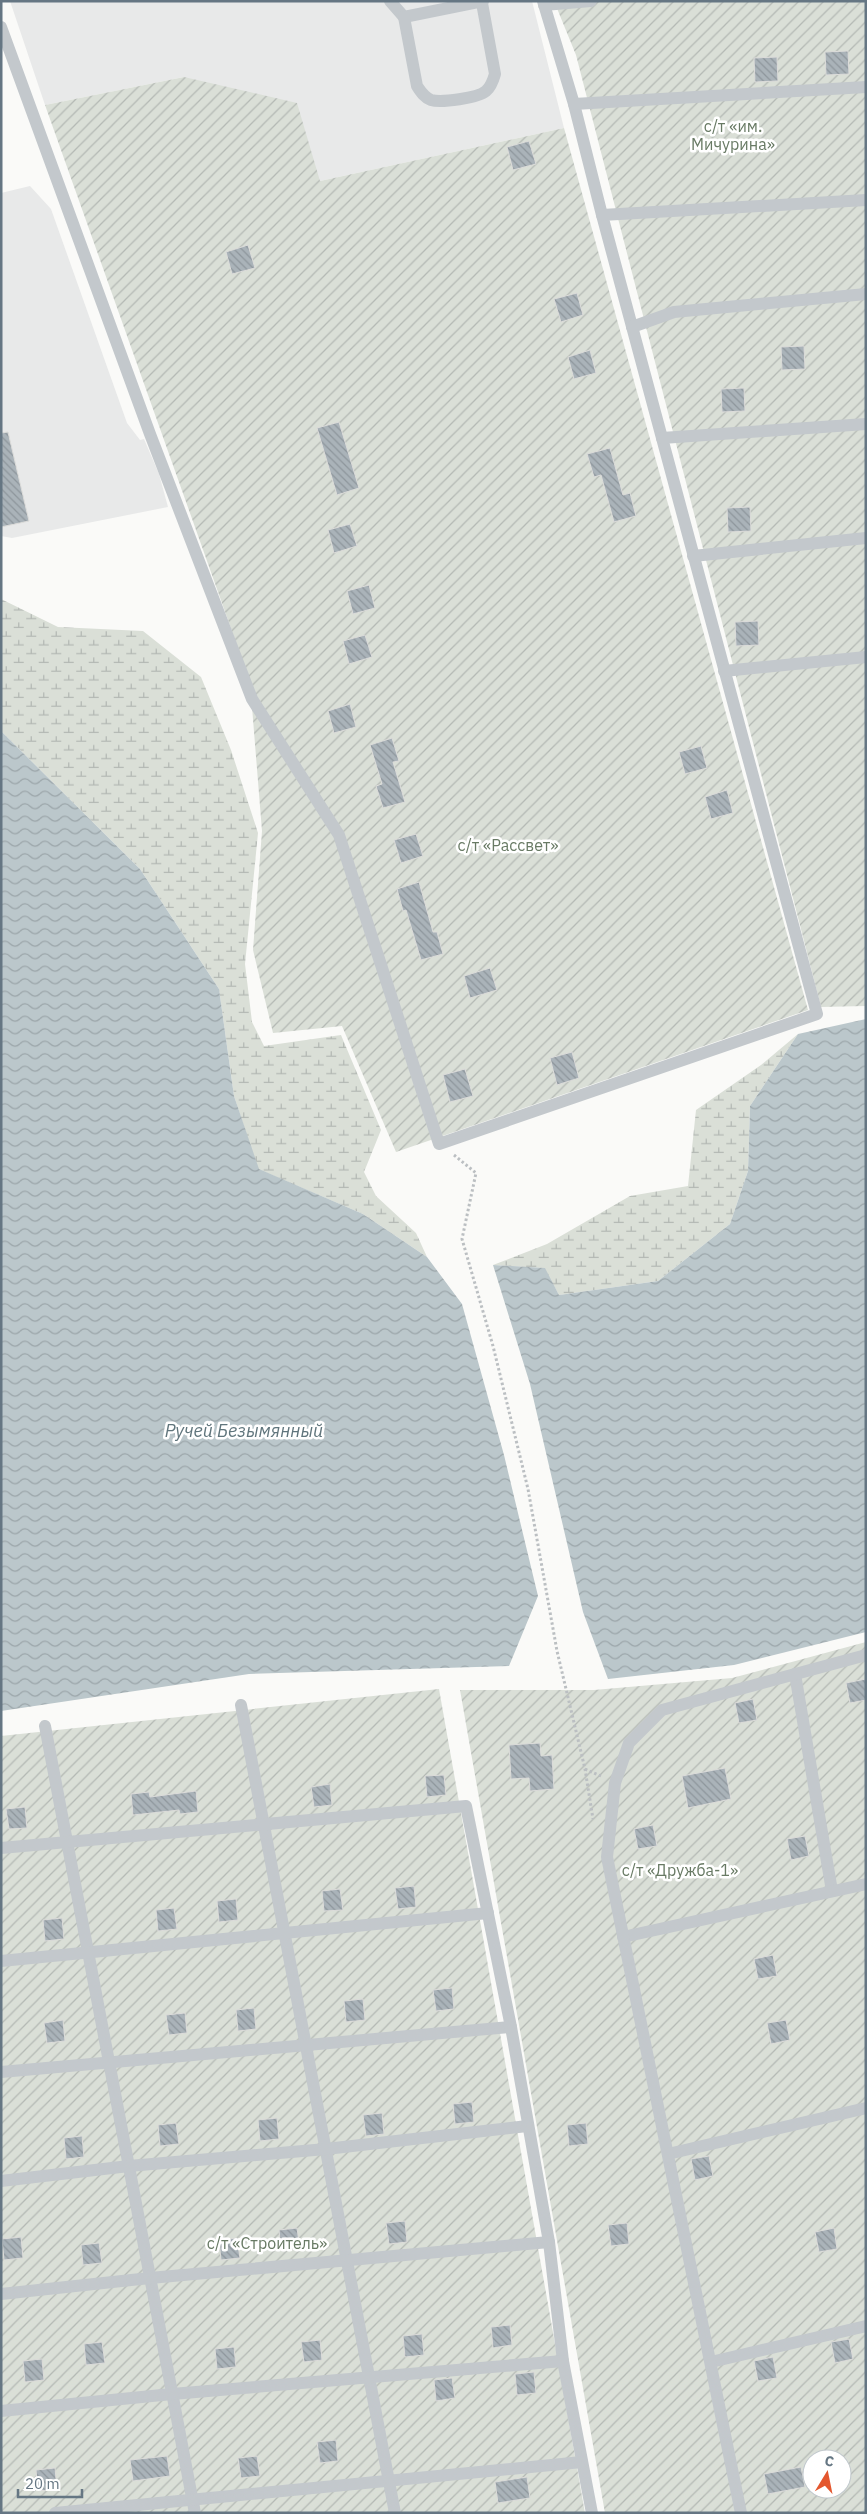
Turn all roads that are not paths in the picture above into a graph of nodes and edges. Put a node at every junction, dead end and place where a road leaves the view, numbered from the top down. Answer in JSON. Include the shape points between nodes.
{"nodes":[{"id":1,"x":390,"y":1,"type":"edge"},
{"id":2,"x":592,"y":1,"type":"edge"},
{"id":3,"x":482,"y":2,"type":"edge"},
{"id":4,"x":543,"y":3,"type":"edge"},
{"id":5,"x":404,"y":17,"type":"junction"},
{"id":6,"x":1,"y":27,"type":"edge"},
{"id":7,"x":866,"y":87,"type":"edge"},
{"id":8,"x":574,"y":104,"type":"junction"},
{"id":9,"x":866,"y":200,"type":"edge"},
{"id":10,"x":602,"y":215,"type":"junction"},
{"id":11,"x":866,"y":294,"type":"edge"},
{"id":12,"x":632,"y":327,"type":"junction"},
{"id":13,"x":866,"y":424,"type":"edge"},
{"id":14,"x":662,"y":438,"type":"junction"},
{"id":15,"x":866,"y":538,"type":"edge"},
{"id":16,"x":693,"y":556,"type":"junction"},
{"id":17,"x":866,"y":657,"type":"edge"},
{"id":18,"x":724,"y":671,"type":"junction"},
{"id":19,"x":866,"y":1655,"type":"edge"},
{"id":20,"x":795,"y":1674,"type":"junction"},
{"id":21,"x":240,"y":1705,"type":"dead end"},
{"id":22,"x":45,"y":1726,"type":"dead end"},
{"id":23,"x":265,"y":1824,"type":"junction"},
{"id":24,"x":67,"y":1842,"type":"junction"},
{"id":25,"x":1,"y":1848,"type":"edge"},
{"id":26,"x":866,"y":1884,"type":"edge"},
{"id":27,"x":832,"y":1891,"type":"junction"},
{"id":28,"x":488,"y":1913,"type":"junction"},
{"id":29,"x":285,"y":1932,"type":"junction"},
{"id":30,"x":623,"y":1937,"type":"junction"},
{"id":31,"x":88,"y":1952,"type":"junction"},
{"id":32,"x":1,"y":1960,"type":"edge"},
{"id":33,"x":511,"y":2027,"type":"junction"},
{"id":34,"x":306,"y":2046,"type":"junction"},
{"id":35,"x":109,"y":2062,"type":"junction"},
{"id":36,"x":1,"y":2072,"type":"edge"},
{"id":37,"x":866,"y":2108,"type":"edge"},
{"id":38,"x":527,"y":2126,"type":"junction"},
{"id":39,"x":326,"y":2149,"type":"junction"},
{"id":40,"x":668,"y":2154,"type":"junction"},
{"id":41,"x":129,"y":2166,"type":"junction"},
{"id":42,"x":1,"y":2181,"type":"edge"},
{"id":43,"x":549,"y":2242,"type":"junction"},
{"id":44,"x":347,"y":2262,"type":"junction"},
{"id":45,"x":150,"y":2278,"type":"junction"},
{"id":46,"x":1,"y":2294,"type":"edge"},
{"id":47,"x":866,"y":2326,"type":"edge"},
{"id":48,"x":563,"y":2361,"type":"junction"},
{"id":49,"x":711,"y":2362,"type":"junction"},
{"id":50,"x":369,"y":2378,"type":"junction"},
{"id":51,"x":172,"y":2394,"type":"junction"},
{"id":52,"x":1,"y":2411,"type":"edge"},
{"id":53,"x":582,"y":2462,"type":"junction"},
{"id":54,"x":388,"y":2480,"type":"junction"},
{"id":55,"x":193,"y":2500,"type":"junction"},
{"id":56,"x":55,"y":2513,"type":"edge"},
{"id":57,"x":195,"y":2513,"type":"edge"},
{"id":58,"x":395,"y":2513,"type":"edge"},
{"id":59,"x":592,"y":2513,"type":"edge"},
{"id":60,"x":741,"y":2513,"type":"edge"}],
"edges":[{"from":1,"to":5,"type":"lane"},
{"from":2,"to":4,"type":"lane"},
{"from":3,"to":5,"type":"lane"},
{"from":3,"to":5,"type":"lane","via":[[495,74],[492,84],[476,96],[442,101],[432,100],[423,94],[417,86]]},
{"from":4,"to":8,"type":"lane"},
{"from":6,"to":18,"type":"lane","via":[[150,434],[252,699],[339,835],[438,1144],[817,1014]]},
{"from":7,"to":8,"type":"lane"},
{"from":8,"to":10,"type":"lane"},
{"from":9,"to":10,"type":"lane"},
{"from":10,"to":12,"type":"lane"},
{"from":11,"to":12,"type":"lane","via":[[674,312]]},
{"from":12,"to":14,"type":"lane"},
{"from":13,"to":14,"type":"lane"},
{"from":14,"to":16,"type":"lane"},
{"from":15,"to":16,"type":"lane"},
{"from":16,"to":18,"type":"lane"},
{"from":17,"to":18,"type":"lane"},
{"from":19,"to":20,"type":"lane"},
{"from":20,"to":27,"type":"lane"},
{"from":20,"to":30,"type":"lane","via":[[662,1710],[628,1742],[615,1783],[607,1857]]},
{"from":21,"to":23,"type":"lane"},
{"from":22,"to":24,"type":"lane"},
{"from":23,"to":24,"type":"lane"},
{"from":23,"to":28,"type":"lane","via":[[466,1806]]},
{"from":23,"to":29,"type":"lane"},
{"from":24,"to":25,"type":"lane"},
{"from":24,"to":31,"type":"lane"},
{"from":26,"to":27,"type":"lane"},
{"from":27,"to":30,"type":"lane"},
{"from":28,"to":29,"type":"lane"},
{"from":28,"to":33,"type":"lane"},
{"from":29,"to":31,"type":"lane"},
{"from":29,"to":34,"type":"lane"},
{"from":30,"to":40,"type":"lane"},
{"from":31,"to":32,"type":"lane"},
{"from":31,"to":35,"type":"lane"},
{"from":33,"to":34,"type":"lane"},
{"from":33,"to":38,"type":"lane"},
{"from":34,"to":35,"type":"lane"},
{"from":34,"to":39,"type":"lane"},
{"from":35,"to":36,"type":"lane"},
{"from":35,"to":41,"type":"lane"},
{"from":37,"to":40,"type":"lane"},
{"from":38,"to":39,"type":"lane"},
{"from":38,"to":43,"type":"lane"},
{"from":39,"to":41,"type":"lane"},
{"from":39,"to":44,"type":"lane"},
{"from":40,"to":49,"type":"lane"},
{"from":41,"to":42,"type":"lane"},
{"from":41,"to":45,"type":"lane"},
{"from":43,"to":44,"type":"lane"},
{"from":43,"to":48,"type":"lane"},
{"from":44,"to":45,"type":"lane"},
{"from":44,"to":50,"type":"lane"},
{"from":45,"to":46,"type":"lane"},
{"from":45,"to":51,"type":"lane"},
{"from":47,"to":49,"type":"lane"},
{"from":48,"to":50,"type":"lane"},
{"from":48,"to":53,"type":"lane"},
{"from":49,"to":60,"type":"lane"},
{"from":50,"to":51,"type":"lane"},
{"from":50,"to":54,"type":"lane"},
{"from":51,"to":52,"type":"lane"},
{"from":51,"to":55,"type":"lane"},
{"from":53,"to":54,"type":"lane"},
{"from":53,"to":59,"type":"lane"},
{"from":54,"to":55,"type":"lane"},
{"from":54,"to":58,"type":"lane"},
{"from":55,"to":56,"type":"lane"},
{"from":55,"to":57,"type":"lane"}]}
